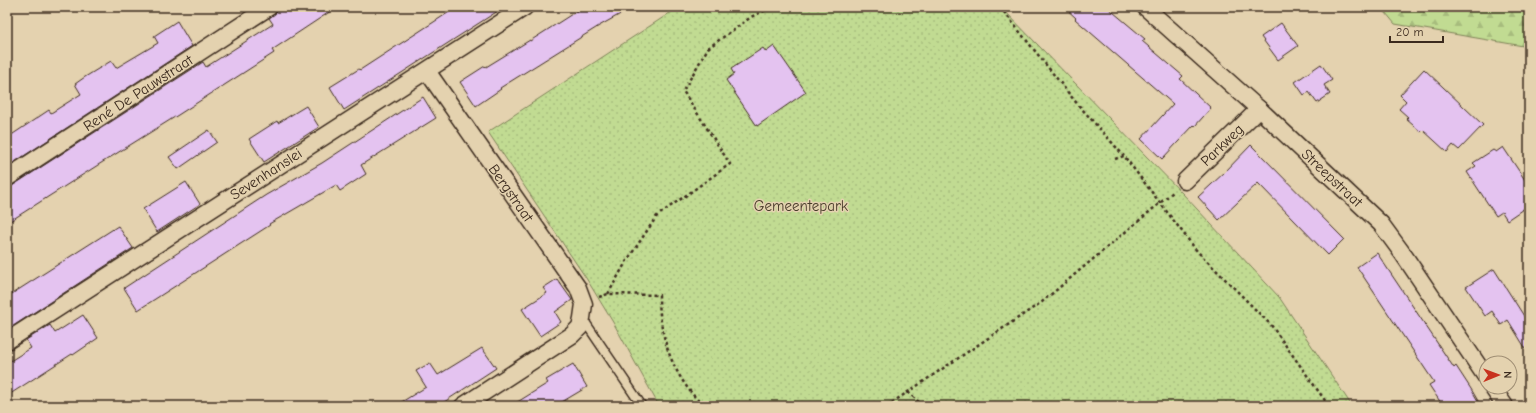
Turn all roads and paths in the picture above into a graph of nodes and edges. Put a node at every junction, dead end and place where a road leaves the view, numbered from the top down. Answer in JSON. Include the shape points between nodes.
{"nodes":[{"id":1,"x":269,"y":7,"type":"edge"},
{"id":2,"x":525,"y":7,"type":"edge"},
{"id":3,"x":772,"y":7,"type":"edge"},
{"id":4,"x":1000,"y":7,"type":"edge"},
{"id":5,"x":1145,"y":7,"type":"edge"},
{"id":6,"x":427,"y":71,"type":"junction"},
{"id":7,"x":1259,"y":109,"type":"junction"},
{"id":8,"x":1124,"y":156,"type":"junction"},
{"id":9,"x":1115,"y":159,"type":"dead end"},
{"id":10,"x":7,"y":178,"type":"edge"},
{"id":11,"x":1185,"y":181,"type":"joint"},
{"id":12,"x":1160,"y":202,"type":"junction"},
{"id":13,"x":608,"y":294,"type":"junction"},
{"id":14,"x":583,"y":311,"type":"junction"},
{"id":15,"x":7,"y":341,"type":"edge"},
{"id":16,"x":1478,"y":366,"type":"edge"},
{"id":17,"x":908,"y":392,"type":"junction"},
{"id":18,"x":1497,"y":395,"type":"edge"},
{"id":19,"x":1529,"y":396,"type":"edge"},
{"id":20,"x":462,"y":406,"type":"edge"},
{"id":21,"x":642,"y":406,"type":"edge"},
{"id":22,"x":704,"y":406,"type":"edge"},
{"id":23,"x":887,"y":406,"type":"edge"},
{"id":24,"x":923,"y":406,"type":"edge"},
{"id":25,"x":1329,"y":406,"type":"edge"},
{"id":26,"x":1505,"y":406,"type":"edge"},
{"id":27,"x":1521,"y":406,"type":"edge"}],
"edges":[{"from":1,"to":10,"type":"street","name":"René De Pauwstraat"},
{"from":2,"to":6,"type":"street","name":"Sevenhanslei"},
{"from":3,"to":13,"type":"path","via":[[751,17],[708,48],[683,91],[730,164],[657,216]]},
{"from":4,"to":8,"type":"path","via":[[1074,100]]},
{"from":5,"to":7,"type":"street","name":"Streepstraat"},
{"from":6,"to":14,"type":"street","name":"Bergstraat","via":[[578,288]]},
{"from":6,"to":15,"type":"street","name":"Sevenhanslei"},
{"from":7,"to":11,"type":"street","name":"Parkweg"},
{"from":7,"to":16,"type":"street","name":"Streepstraat","via":[[1381,224]]},
{"from":8,"to":9,"type":"path"},
{"from":8,"to":12,"type":"path"},
{"from":11,"to":12,"type":"path"},
{"from":12,"to":17,"type":"path","via":[[1042,302]]},
{"from":12,"to":25,"type":"path","via":[[1197,250],[1271,325]]},
{"from":13,"to":14,"type":"path"},
{"from":13,"to":22,"type":"path","via":[[659,296],[663,337],[672,361],[684,383]]},
{"from":14,"to":20,"type":"street","via":[[580,328],[572,335]]},
{"from":14,"to":21,"type":"lane","name":"Bergstraat"},
{"from":17,"to":23,"type":"path"},
{"from":17,"to":24,"type":"path"},
{"from":18,"to":26,"type":"street"},
{"from":19,"to":27,"type":"path"}]}
